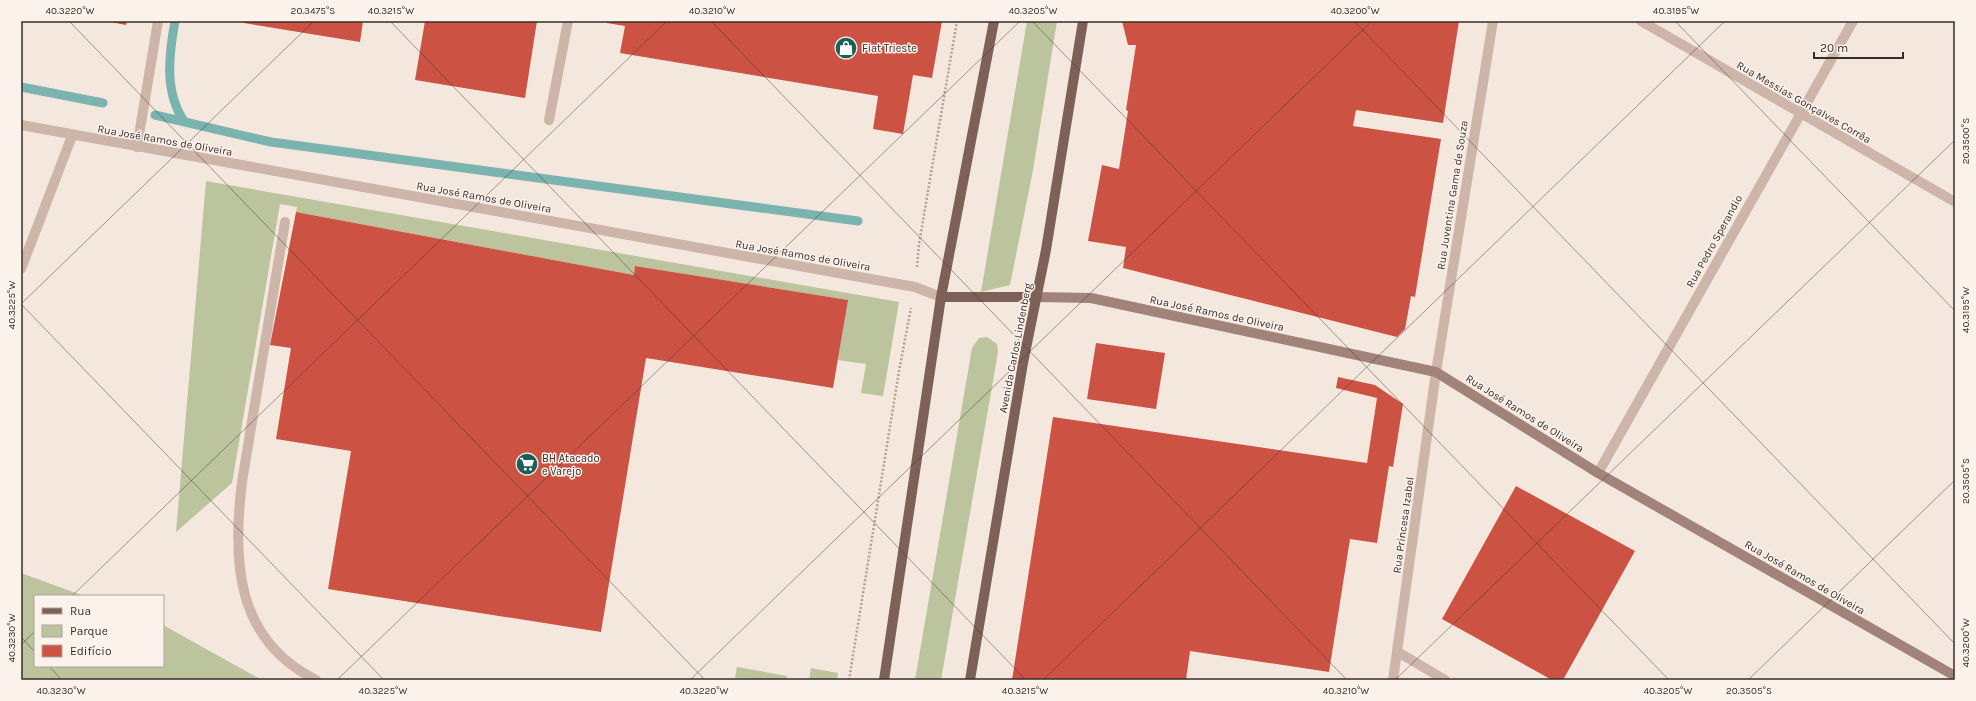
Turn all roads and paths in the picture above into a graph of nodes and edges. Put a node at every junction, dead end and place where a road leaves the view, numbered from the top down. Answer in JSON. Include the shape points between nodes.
{"nodes":[{"id":1,"x":158,"y":21,"type":"edge"},
{"id":2,"x":568,"y":21,"type":"edge"},
{"id":3,"x":957,"y":21,"type":"edge"},
{"id":4,"x":994,"y":21,"type":"edge"},
{"id":5,"x":1083,"y":21,"type":"edge"},
{"id":6,"x":1493,"y":21,"type":"edge"},
{"id":7,"x":1641,"y":21,"type":"edge"},
{"id":8,"x":1853,"y":21,"type":"edge"},
{"id":9,"x":1799,"y":114,"type":"junction"},
{"id":10,"x":549,"y":120,"type":"dead end"},
{"id":11,"x":21,"y":126,"type":"edge"},
{"id":12,"x":72,"y":136,"type":"junction"},
{"id":13,"x":137,"y":147,"type":"junction"},
{"id":14,"x":1955,"y":202,"type":"edge"},
{"id":15,"x":285,"y":222,"type":"dead end"},
{"id":16,"x":21,"y":269,"type":"edge"},
{"id":17,"x":916,"y":287,"type":"junction"},
{"id":18,"x":1037,"y":297,"type":"junction"},
{"id":19,"x":941,"y":298,"type":"junction"},
{"id":20,"x":1436,"y":372,"type":"junction"},
{"id":21,"x":1598,"y":473,"type":"junction"},
{"id":22,"x":1398,"y":652,"type":"junction"},
{"id":23,"x":1955,"y":676,"type":"edge"},
{"id":24,"x":316,"y":680,"type":"edge"},
{"id":25,"x":849,"y":680,"type":"edge"},
{"id":26,"x":884,"y":680,"type":"edge"},
{"id":27,"x":970,"y":680,"type":"edge"},
{"id":28,"x":1393,"y":680,"type":"edge"},
{"id":29,"x":1445,"y":680,"type":"edge"}],
"edges":[{"from":1,"to":13,"type":"street"},
{"from":2,"to":10,"type":"street"},
{"from":3,"to":17,"type":"path","via":[[919,244]]},
{"from":4,"to":19,"type":"main road"},
{"from":5,"to":18,"type":"main road","name":"Avenida Carlos Lindenberg"},
{"from":6,"to":20,"type":"street","name":"Rua Juventina Gama de Souza"},
{"from":7,"to":9,"type":"street","name":"Rua Messias Gonçalves Corrêa"},
{"from":8,"to":9,"type":"street","name":"Rua Pedro Sperandio"},
{"from":9,"to":14,"type":"street","name":"Rua Messias Gonçalves Corrêa"},
{"from":9,"to":21,"type":"street","name":"Rua Pedro Sperandio"},
{"from":11,"to":12,"type":"street","name":"Rua José Ramos de Oliveira"},
{"from":12,"to":13,"type":"street","name":"Rua José Ramos de Oliveira"},
{"from":12,"to":16,"type":"street"},
{"from":13,"to":17,"type":"street","name":"Rua José Ramos de Oliveira"},
{"from":15,"to":24,"type":"street","via":[[242,482],[238,518],[238,560],[248,609],[260,631],[272,648],[287,662]]},
{"from":17,"to":19,"type":"street","name":"Rua José Ramos de Oliveira"},
{"from":17,"to":25,"type":"path","via":[[899,371]]},
{"from":18,"to":19,"type":"main road"},
{"from":18,"to":20,"type":"street","name":"Rua José Ramos de Oliveira","via":[[1091,298]]},
{"from":18,"to":27,"type":"main road","name":"Avenida Carlos Lindenberg","via":[[1023,363]]},
{"from":19,"to":26,"type":"main road"},
{"from":20,"to":21,"type":"street","name":"Rua José Ramos de Oliveira"},
{"from":20,"to":22,"type":"street","name":"Rua Princesa Izabel"},
{"from":21,"to":23,"type":"street","name":"Rua José Ramos de Oliveira"},
{"from":22,"to":28,"type":"street","name":"Rua Princesa Izabel"},
{"from":22,"to":29,"type":"street"}]}
